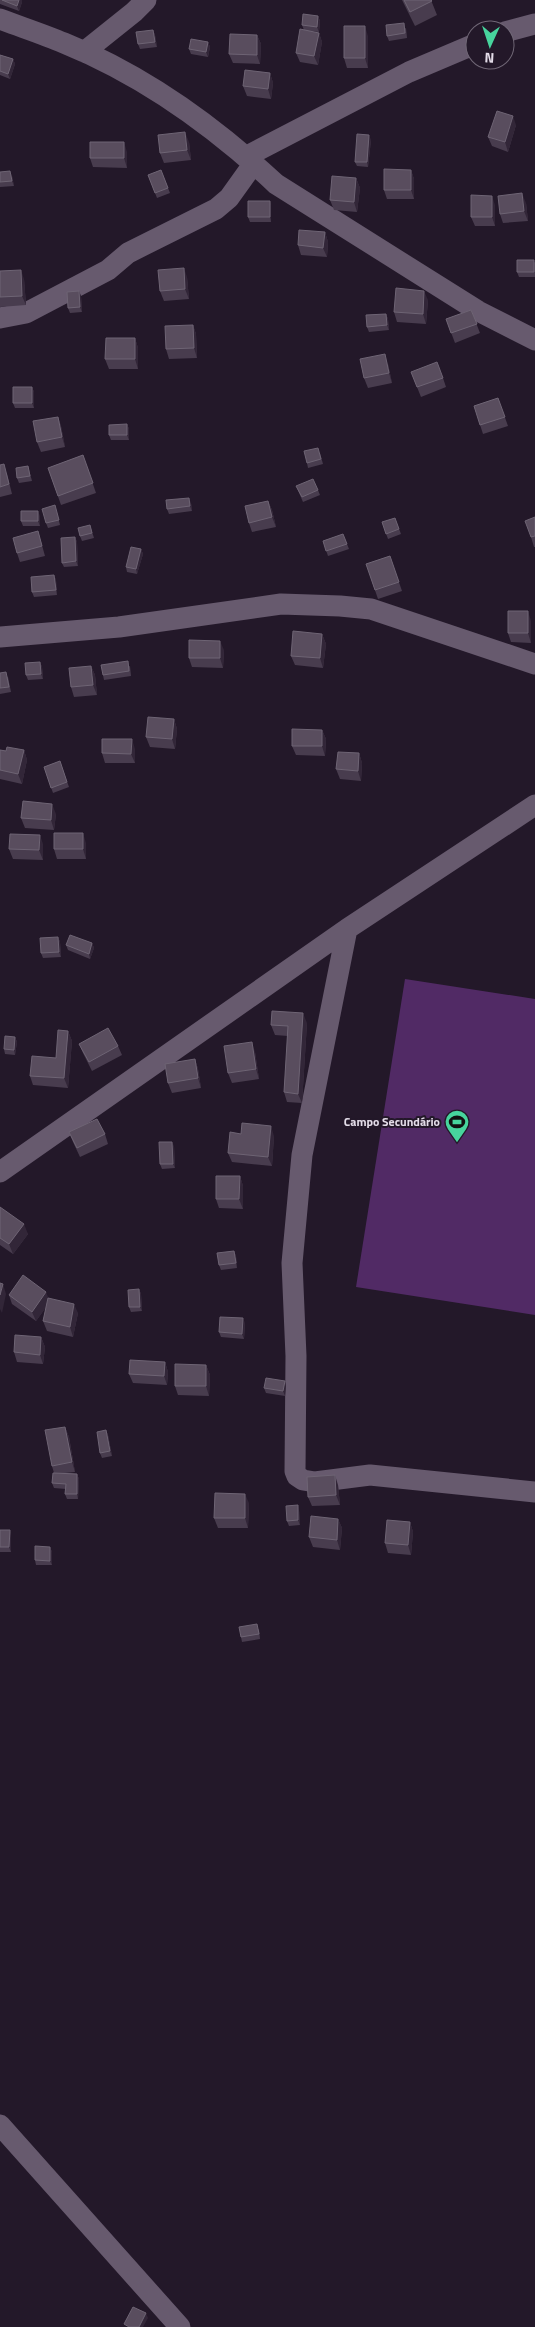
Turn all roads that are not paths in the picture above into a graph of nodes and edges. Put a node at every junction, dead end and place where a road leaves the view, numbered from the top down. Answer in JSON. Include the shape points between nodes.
{"nodes":[{"id":1,"x":146,"y":0,"type":"edge"},
{"id":2,"x":0,"y":19,"type":"edge"},
{"id":3,"x":535,"y":24,"type":"edge"},
{"id":4,"x":515,"y":29,"type":"edge"},
{"id":5,"x":465,"y":48,"type":"edge"},
{"id":6,"x":84,"y":52,"type":"junction"},
{"id":7,"x":251,"y":160,"type":"junction"},
{"id":8,"x":0,"y":318,"type":"edge"},
{"id":9,"x":535,"y":340,"type":"edge"},
{"id":10,"x":0,"y":637,"type":"edge"},
{"id":11,"x":535,"y":664,"type":"edge"},
{"id":12,"x":535,"y":805,"type":"edge"},
{"id":13,"x":347,"y":929,"type":"junction"},
{"id":14,"x":2,"y":1168,"type":"edge"},
{"id":15,"x":535,"y":1492,"type":"edge"},
{"id":16,"x":0,"y":2125,"type":"edge"},
{"id":17,"x":180,"y":2327,"type":"edge"}],
"edges":[{"from":1,"to":6,"type":"street"},
{"from":2,"to":6,"type":"street"},
{"from":3,"to":4,"type":"street"},
{"from":5,"to":7,"type":"street","via":[[409,72]]},
{"from":6,"to":7,"type":"street","via":[[157,91]]},
{"from":7,"to":8,"type":"street","via":[[228,198],[216,209],[128,253],[108,270],[26,313]]},
{"from":7,"to":9,"type":"street","via":[[276,184],[478,311]]},
{"from":10,"to":11,"type":"street","via":[[120,627],[281,604],[340,606],[371,608]]},
{"from":12,"to":13,"type":"street"},
{"from":13,"to":14,"type":"street"},
{"from":13,"to":15,"type":"street","via":[[302,1155],[298,1194],[292,1263],[296,1356],[295,1471],[304,1480],[316,1482],[370,1476]]},
{"from":16,"to":17,"type":"street"}]}
